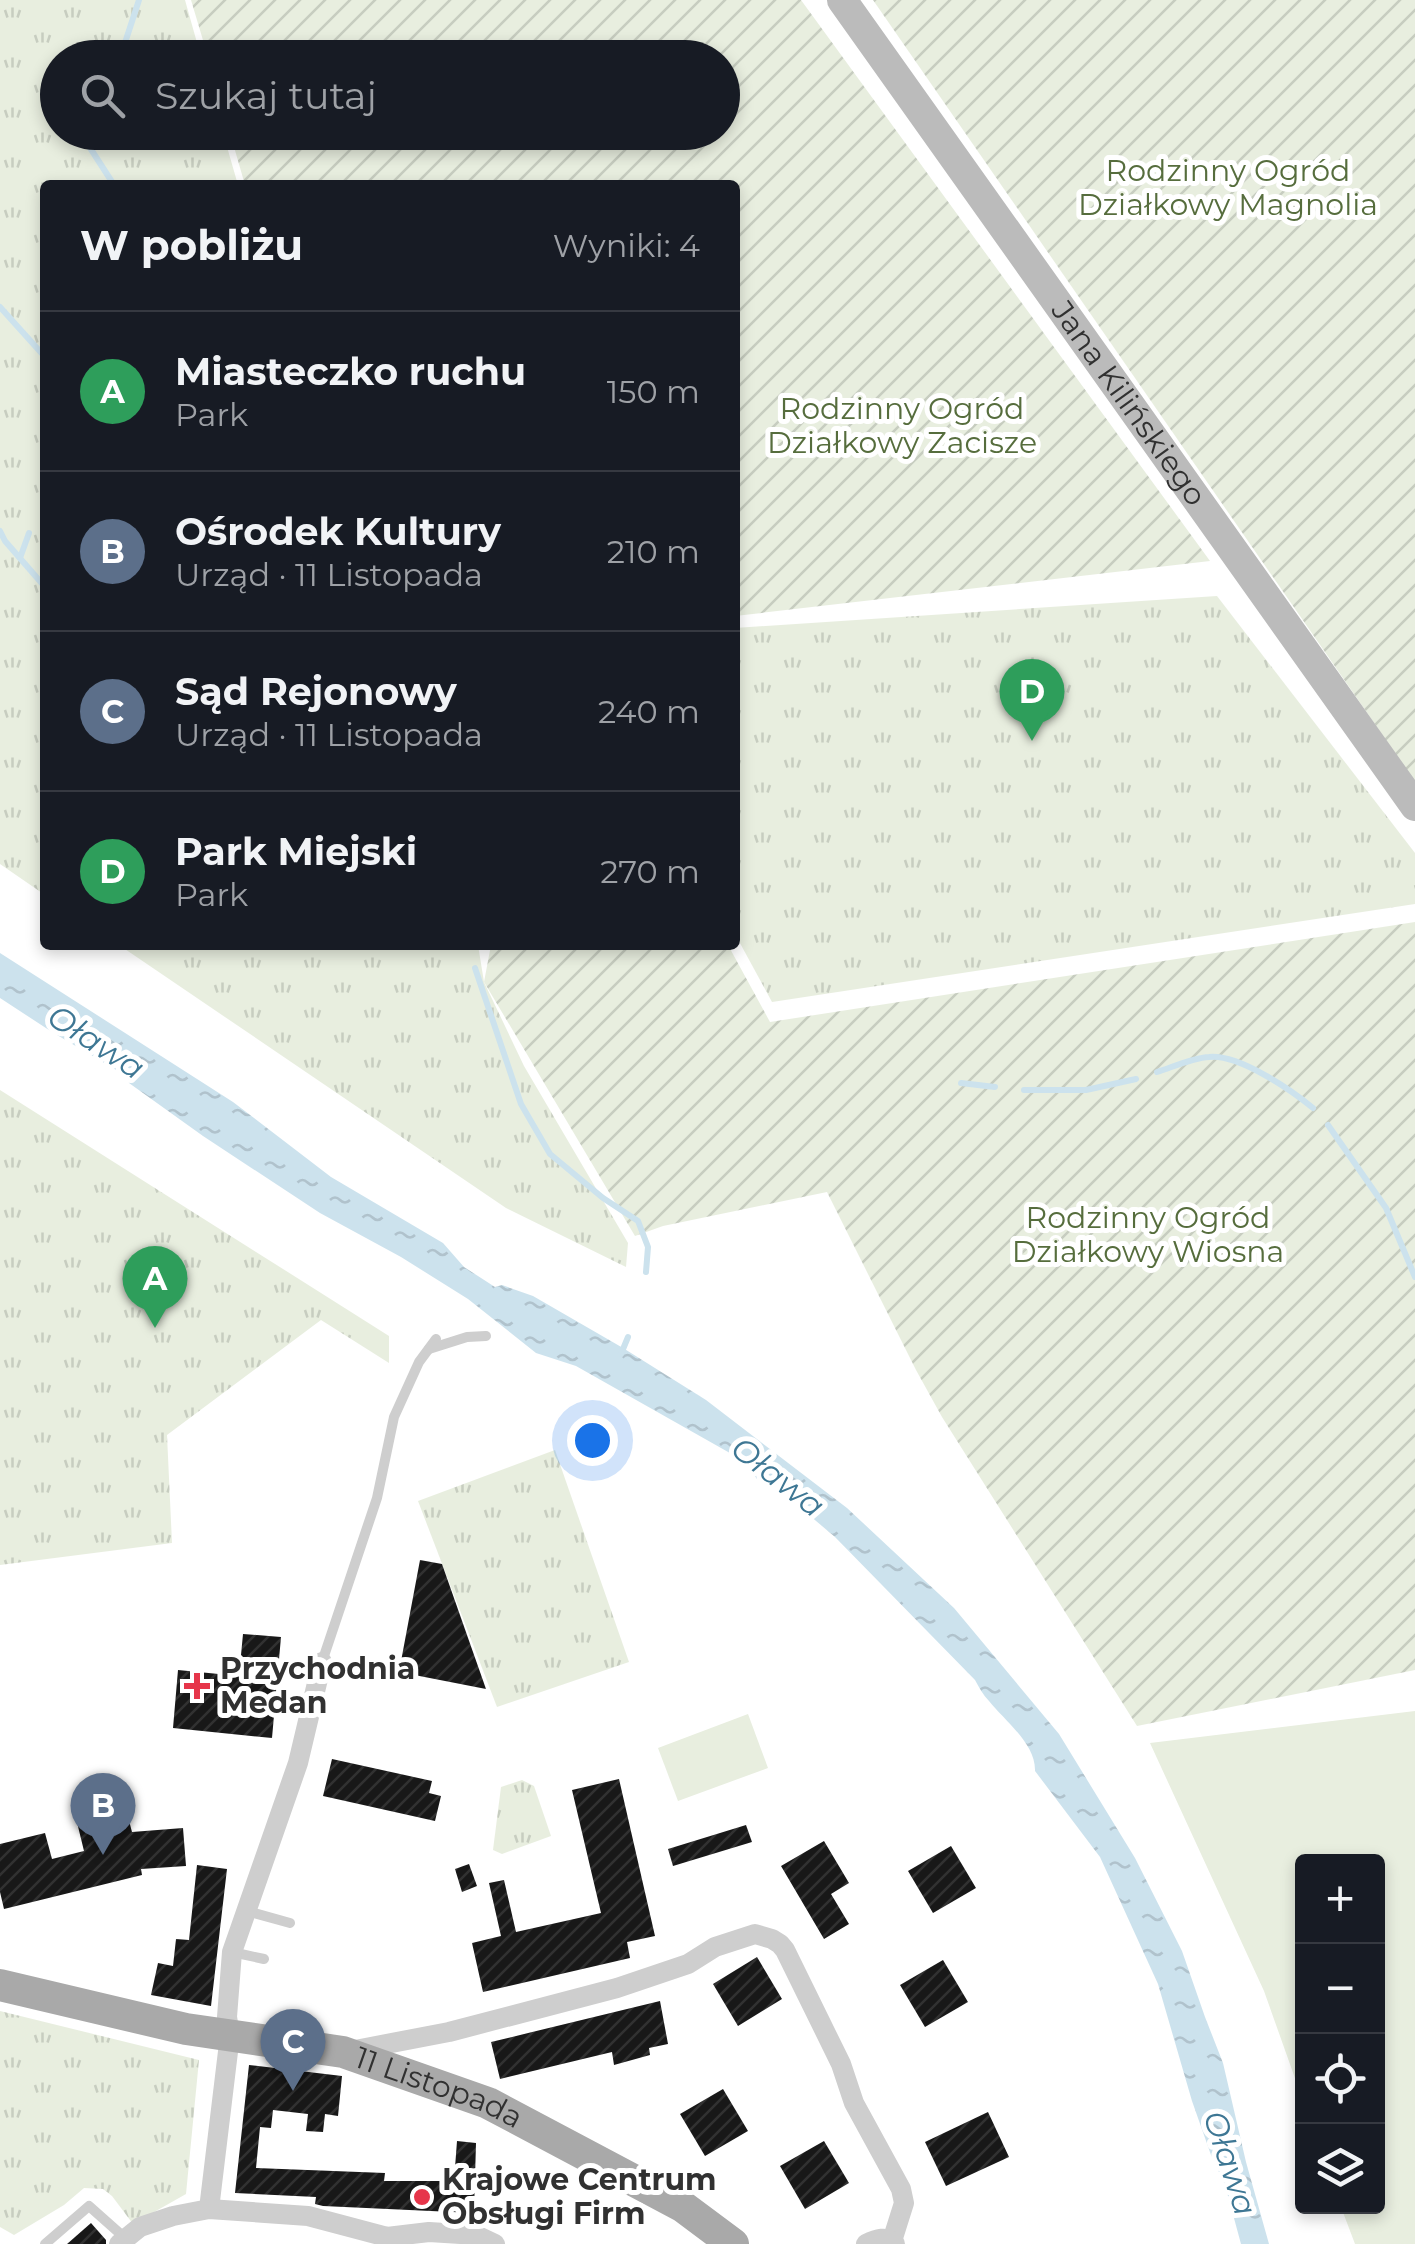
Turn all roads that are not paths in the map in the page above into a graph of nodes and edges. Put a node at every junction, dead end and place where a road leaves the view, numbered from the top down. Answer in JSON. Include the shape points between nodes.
{"nodes":[{"id":1,"x":842,"y":0,"type":"edge"},
{"id":2,"x":1415,"y":806,"type":"edge"},
{"id":3,"x":486,"y":1336,"type":"dead end"},
{"id":4,"x":436,"y":1339,"type":"dead end"},
{"id":5,"x":428,"y":1350,"type":"junction"},
{"id":6,"x":322,"y":1662,"type":"joint"},
{"id":7,"x":246,"y":1910,"type":"junction"},
{"id":8,"x":290,"y":1923,"type":"dead end"},
{"id":9,"x":232,"y":1952,"type":"junction"},
{"id":10,"x":264,"y":1959,"type":"dead end"},
{"id":11,"x":0,"y":1984,"type":"edge"},
{"id":12,"x":230,"y":2035,"type":"junction"},
{"id":13,"x":343,"y":2052,"type":"junction"},
{"id":14,"x":208,"y":2210,"type":"junction"},
{"id":15,"x":391,"y":2240,"type":"edge"},
{"id":16,"x":122,"y":2241,"type":"edge"},
{"id":17,"x":893,"y":2242,"type":"edge"},
{"id":18,"x":45,"y":2244,"type":"edge"},
{"id":19,"x":496,"y":2244,"type":"edge"},
{"id":20,"x":733,"y":2244,"type":"edge"},
{"id":21,"x":866,"y":2244,"type":"edge"}],
"edges":[{"from":1,"to":2,"type":"street","name":"Jana Kilińskiego"},
{"from":3,"to":5,"type":"lane"},
{"from":4,"to":5,"type":"lane"},
{"from":5,"to":6,"type":"lane","via":[[394,1417],[376,1498]]},
{"from":6,"to":7,"type":"street","via":[[298,1763]]},
{"from":7,"to":8,"type":"lane"},
{"from":7,"to":9,"type":"street"},
{"from":9,"to":10,"type":"lane"},
{"from":9,"to":12,"type":"street"},
{"from":11,"to":12,"type":"main road","name":"11 Listopada"},
{"from":12,"to":13,"type":"main road","name":"11 Listopada"},
{"from":12,"to":14,"type":"street"},
{"from":13,"to":17,"type":"street","via":[[617,1988],[736,1939],[764,1936],[785,1950],[901,2189],[904,2203]]},
{"from":13,"to":20,"type":"main road","name":"11 Listopada","via":[[488,2104],[682,2206]]},
{"from":14,"to":15,"type":"street","via":[[308,2216]]},
{"from":14,"to":16,"type":"street","via":[[140,2227]]},
{"from":15,"to":19,"type":"street","via":[[429,2232],[476,2235]]},
{"from":16,"to":18,"type":"lane","via":[[89,2206]]},
{"from":17,"to":21,"type":"street"}]}
